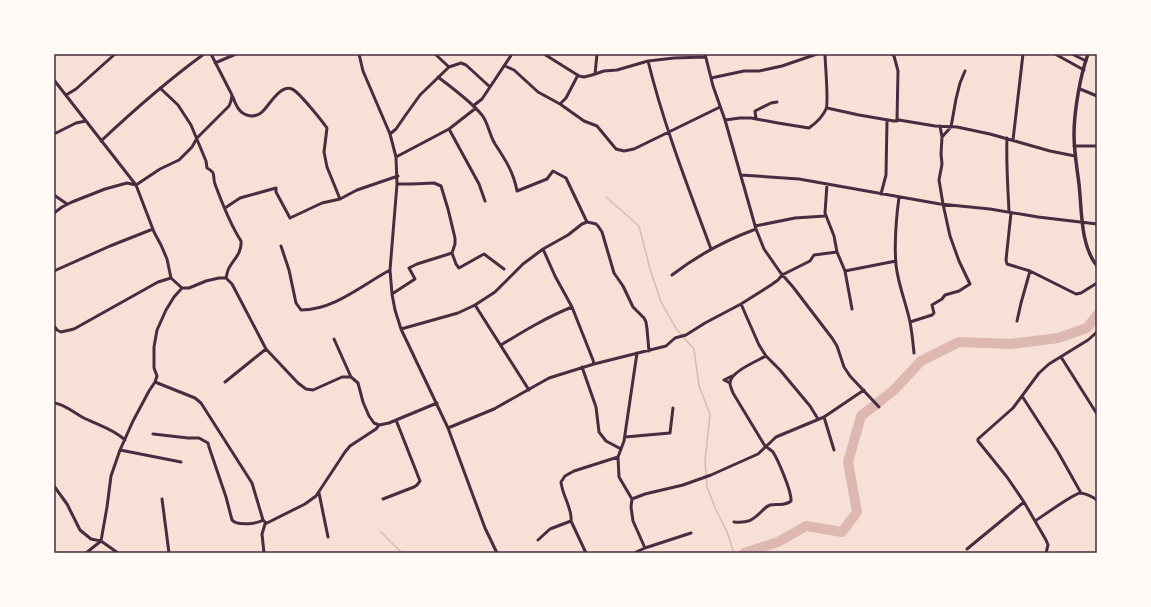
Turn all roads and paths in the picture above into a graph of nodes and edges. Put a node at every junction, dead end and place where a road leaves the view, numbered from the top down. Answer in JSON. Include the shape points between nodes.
{"nodes":[{"id":1,"x":115,"y":54,"type":"edge"},
{"id":2,"x":204,"y":54,"type":"edge"},
{"id":3,"x":211,"y":54,"type":"edge"},
{"id":4,"x":236,"y":54,"type":"edge"},
{"id":5,"x":359,"y":54,"type":"edge"},
{"id":6,"x":435,"y":54,"type":"edge"},
{"id":7,"x":512,"y":54,"type":"edge"},
{"id":8,"x":544,"y":54,"type":"edge"},
{"id":9,"x":597,"y":54,"type":"edge"},
{"id":10,"x":817,"y":54,"type":"edge"},
{"id":11,"x":825,"y":54,"type":"edge"},
{"id":12,"x":892,"y":54,"type":"edge"},
{"id":13,"x":1023,"y":54,"type":"edge"},
{"id":14,"x":1055,"y":54,"type":"edge"},
{"id":15,"x":1072,"y":54,"type":"edge"},
{"id":16,"x":1088,"y":54,"type":"edge"},
{"id":17,"x":705,"y":55,"type":"edge"},
{"id":18,"x":1086,"y":61,"type":"junction"},
{"id":19,"x":648,"y":62,"type":"junction"},
{"id":20,"x":216,"y":63,"type":"junction"},
{"id":21,"x":505,"y":66,"type":"junction"},
{"id":22,"x":449,"y":68,"type":"junction"},
{"id":23,"x":1084,"y":70,"type":"junction"},
{"id":24,"x":965,"y":71,"type":"dead end"},
{"id":25,"x":595,"y":74,"type":"junction"},
{"id":26,"x":578,"y":75,"type":"junction"},
{"id":27,"x":438,"y":77,"type":"junction"},
{"id":28,"x":711,"y":78,"type":"junction"},
{"id":29,"x":54,"y":80,"type":"edge"},
{"id":30,"x":490,"y":87,"type":"junction"},
{"id":31,"x":160,"y":88,"type":"junction"},
{"id":32,"x":1080,"y":89,"type":"junction"},
{"id":33,"x":66,"y":95,"type":"junction"},
{"id":34,"x":232,"y":95,"type":"junction"},
{"id":35,"x":1097,"y":96,"type":"edge"},
{"id":36,"x":778,"y":102,"type":"dead end"},
{"id":37,"x":560,"y":104,"type":"junction"},
{"id":38,"x":229,"y":106,"type":"junction"},
{"id":39,"x":237,"y":106,"type":"junction"},
{"id":40,"x":474,"y":107,"type":"junction"},
{"id":41,"x":720,"y":107,"type":"junction"},
{"id":42,"x":827,"y":108,"type":"junction"},
{"id":43,"x":756,"y":119,"type":"junction"},
{"id":44,"x":725,"y":120,"type":"junction"},
{"id":45,"x":887,"y":120,"type":"junction"},
{"id":46,"x":86,"y":121,"type":"junction"},
{"id":47,"x":897,"y":121,"type":"junction"},
{"id":48,"x":940,"y":126,"type":"junction"},
{"id":49,"x":951,"y":127,"type":"junction"},
{"id":50,"x":449,"y":129,"type":"junction"},
{"id":51,"x":669,"y":132,"type":"junction"},
{"id":52,"x":54,"y":134,"type":"edge"},
{"id":53,"x":390,"y":134,"type":"junction"},
{"id":54,"x":942,"y":137,"type":"junction"},
{"id":55,"x":197,"y":138,"type":"junction"},
{"id":56,"x":1007,"y":138,"type":"junction"},
{"id":57,"x":1013,"y":140,"type":"junction"},
{"id":58,"x":102,"y":141,"type":"junction"},
{"id":59,"x":1074,"y":146,"type":"junction"},
{"id":60,"x":1097,"y":146,"type":"edge"},
{"id":61,"x":1075,"y":156,"type":"junction"},
{"id":62,"x":396,"y":157,"type":"junction"},
{"id":63,"x":741,"y":175,"type":"junction"},
{"id":64,"x":398,"y":176,"type":"junction"},
{"id":65,"x":397,"y":184,"type":"junction"},
{"id":66,"x":827,"y":184,"type":"junction"},
{"id":67,"x":136,"y":185,"type":"junction"},
{"id":68,"x":882,"y":194,"type":"junction"},
{"id":69,"x":54,"y":196,"type":"edge"},
{"id":70,"x":899,"y":197,"type":"junction"},
{"id":71,"x":340,"y":199,"type":"junction"},
{"id":72,"x":485,"y":201,"type":"dead end"},
{"id":73,"x":67,"y":204,"type":"junction"},
{"id":74,"x":943,"y":204,"type":"junction"},
{"id":75,"x":225,"y":208,"type":"junction"},
{"id":76,"x":1010,"y":212,"type":"junction"},
{"id":77,"x":54,"y":213,"type":"edge"},
{"id":78,"x":826,"y":216,"type":"junction"},
{"id":79,"x":1082,"y":221,"type":"junction"},
{"id":80,"x":587,"y":222,"type":"junction"},
{"id":81,"x":1097,"y":224,"type":"edge"},
{"id":82,"x":756,"y":227,"type":"junction"},
{"id":83,"x":153,"y":229,"type":"junction"},
{"id":84,"x":281,"y":246,"type":"dead end"},
{"id":85,"x":543,"y":249,"type":"junction"},
{"id":86,"x":711,"y":249,"type":"junction"},
{"id":87,"x":837,"y":252,"type":"junction"},
{"id":88,"x":452,"y":253,"type":"junction"},
{"id":89,"x":896,"y":261,"type":"junction"},
{"id":90,"x":1097,"y":266,"type":"edge"},
{"id":91,"x":504,"y":269,"type":"dead end"},
{"id":92,"x":390,"y":270,"type":"junction"},
{"id":93,"x":54,"y":271,"type":"edge"},
{"id":94,"x":845,"y":271,"type":"junction"},
{"id":95,"x":1030,"y":271,"type":"junction"},
{"id":96,"x":672,"y":275,"type":"dead end"},
{"id":97,"x":782,"y":275,"type":"junction"},
{"id":98,"x":171,"y":278,"type":"junction"},
{"id":99,"x":226,"y":278,"type":"junction"},
{"id":100,"x":1097,"y":283,"type":"edge"},
{"id":101,"x":182,"y":288,"type":"junction"},
{"id":102,"x":392,"y":294,"type":"junction"},
{"id":103,"x":741,"y":304,"type":"junction"},
{"id":104,"x":475,"y":305,"type":"junction"},
{"id":105,"x":572,"y":306,"type":"junction"},
{"id":106,"x":852,"y":309,"type":"dead end"},
{"id":107,"x":1017,"y":321,"type":"dead end"},
{"id":108,"x":910,"y":322,"type":"junction"},
{"id":109,"x":54,"y":326,"type":"edge"},
{"id":110,"x":401,"y":329,"type":"junction"},
{"id":111,"x":1097,"y":332,"type":"edge"},
{"id":112,"x":334,"y":339,"type":"dead end"},
{"id":113,"x":501,"y":345,"type":"junction"},
{"id":114,"x":266,"y":348,"type":"junction"},
{"id":115,"x":649,"y":351,"type":"junction"},
{"id":116,"x":637,"y":353,"type":"junction"},
{"id":117,"x":914,"y":353,"type":"dead end"},
{"id":118,"x":766,"y":356,"type":"junction"},
{"id":119,"x":1062,"y":357,"type":"junction"},
{"id":120,"x":594,"y":364,"type":"junction"},
{"id":121,"x":582,"y":367,"type":"junction"},
{"id":122,"x":732,"y":376,"type":"junction"},
{"id":123,"x":351,"y":377,"type":"junction"},
{"id":124,"x":155,"y":382,"type":"junction"},
{"id":125,"x":225,"y":382,"type":"dead end"},
{"id":126,"x":730,"y":383,"type":"junction"},
{"id":127,"x":529,"y":390,"type":"junction"},
{"id":128,"x":864,"y":390,"type":"junction"},
{"id":129,"x":1022,"y":396,"type":"junction"},
{"id":130,"x":437,"y":402,"type":"junction"},
{"id":131,"x":54,"y":403,"type":"edge"},
{"id":132,"x":879,"y":407,"type":"dead end"},
{"id":133,"x":673,"y":408,"type":"dead end"},
{"id":134,"x":1097,"y":414,"type":"edge"},
{"id":135,"x":824,"y":417,"type":"junction"},
{"id":136,"x":818,"y":419,"type":"junction"},
{"id":137,"x":396,"y":420,"type":"junction"},
{"id":138,"x":379,"y":425,"type":"junction"},
{"id":139,"x":448,"y":428,"type":"junction"},
{"id":140,"x":153,"y":434,"type":"dead end"},
{"id":141,"x":625,"y":437,"type":"junction"},
{"id":142,"x":125,"y":440,"type":"junction"},
{"id":143,"x":766,"y":446,"type":"junction"},
{"id":144,"x":621,"y":449,"type":"junction"},
{"id":145,"x":120,"y":450,"type":"junction"},
{"id":146,"x":834,"y":450,"type":"dead end"},
{"id":147,"x":618,"y":457,"type":"junction"},
{"id":148,"x":180,"y":462,"type":"dead end"},
{"id":149,"x":54,"y":486,"type":"edge"},
{"id":150,"x":319,"y":493,"type":"junction"},
{"id":151,"x":1081,"y":493,"type":"junction"},
{"id":152,"x":162,"y":499,"type":"dead end"},
{"id":153,"x":632,"y":499,"type":"junction"},
{"id":154,"x":383,"y":500,"type":"dead end"},
{"id":155,"x":1097,"y":500,"type":"edge"},
{"id":156,"x":1024,"y":502,"type":"junction"},
{"id":157,"x":263,"y":520,"type":"junction"},
{"id":158,"x":571,"y":521,"type":"junction"},
{"id":159,"x":1035,"y":521,"type":"junction"},
{"id":160,"x":734,"y":522,"type":"dead end"},
{"id":161,"x":266,"y":523,"type":"junction"},
{"id":162,"x":691,"y":533,"type":"dead end"},
{"id":163,"x":328,"y":537,"type":"dead end"},
{"id":164,"x":538,"y":540,"type":"dead end"},
{"id":165,"x":101,"y":541,"type":"junction"},
{"id":166,"x":645,"y":548,"type":"junction"},
{"id":167,"x":967,"y":549,"type":"dead end"},
{"id":168,"x":86,"y":553,"type":"edge"},
{"id":169,"x":118,"y":553,"type":"edge"},
{"id":170,"x":168,"y":553,"type":"edge"},
{"id":171,"x":264,"y":553,"type":"edge"},
{"id":172,"x":497,"y":553,"type":"edge"},
{"id":173,"x":586,"y":553,"type":"edge"},
{"id":174,"x":634,"y":553,"type":"edge"},
{"id":175,"x":1046,"y":553,"type":"edge"}],
"edges":[{"from":1,"to":33,"type":"street"},
{"from":2,"to":31,"type":"street"},
{"from":3,"to":20,"type":"street"},
{"from":4,"to":20,"type":"street"},
{"from":5,"to":53,"type":"street","via":[[363,71]]},
{"from":6,"to":22,"type":"street"},
{"from":7,"to":21,"type":"street"},
{"from":8,"to":26,"type":"street"},
{"from":9,"to":25,"type":"street"},
{"from":10,"to":28,"type":"street","via":[[782,66]]},
{"from":11,"to":42,"type":"street"},
{"from":12,"to":47,"type":"street","via":[[898,71]]},
{"from":13,"to":57,"type":"street"},
{"from":14,"to":23,"type":"street"},
{"from":15,"to":18,"type":"street"},
{"from":16,"to":18,"type":"street"},
{"from":17,"to":19,"type":"street"},
{"from":17,"to":28,"type":"street"},
{"from":18,"to":23,"type":"street"},
{"from":19,"to":25,"type":"street"},
{"from":19,"to":51,"type":"street"},
{"from":20,"to":34,"type":"street"},
{"from":21,"to":30,"type":"street"},
{"from":21,"to":37,"type":"street","via":[[514,70],[538,92]]},
{"from":22,"to":27,"type":"street"},
{"from":22,"to":30,"type":"street","via":[[461,63],[466,65]]},
{"from":23,"to":32,"type":"street"},
{"from":24,"to":49,"type":"street","via":[[960,82]]},
{"from":25,"to":26,"type":"street","via":[[584,77]]},
{"from":26,"to":37,"type":"street"},
{"from":27,"to":40,"type":"street"},
{"from":27,"to":53,"type":"street","via":[[420,95]]},
{"from":28,"to":41,"type":"street"},
{"from":29,"to":33,"type":"street"},
{"from":30,"to":40,"type":"street"},
{"from":31,"to":55,"type":"street","via":[[178,105]]},
{"from":31,"to":58,"type":"street"},
{"from":32,"to":35,"type":"street"},
{"from":32,"to":59,"type":"street"},
{"from":33,"to":46,"type":"street"},
{"from":34,"to":38,"type":"street"},
{"from":34,"to":39,"type":"street"},
{"from":36,"to":43,"type":"street","via":[[755,111]]},
{"from":37,"to":51,"type":"street","via":[[584,121],[597,126],[616,149],[634,149]]},
{"from":38,"to":39,"type":"street"},
{"from":38,"to":55,"type":"street"},
{"from":39,"to":71,"type":"street","via":[[247,115],[258,115],[283,90],[293,89],[301,96],[327,128],[324,152]]},
{"from":40,"to":50,"type":"street"},
{"from":40,"to":80,"type":"street","via":[[483,117],[511,171],[517,191],[547,179],[553,171],[566,178]]},
{"from":41,"to":44,"type":"street"},
{"from":41,"to":51,"type":"street"},
{"from":42,"to":43,"type":"street","via":[[809,128]]},
{"from":42,"to":45,"type":"street"},
{"from":43,"to":44,"type":"street"},
{"from":44,"to":63,"type":"street"},
{"from":45,"to":47,"type":"street"},
{"from":45,"to":68,"type":"street","via":[[886,175]]},
{"from":46,"to":52,"type":"street"},
{"from":46,"to":58,"type":"street"},
{"from":47,"to":48,"type":"street"},
{"from":48,"to":49,"type":"street"},
{"from":48,"to":54,"type":"street"},
{"from":49,"to":54,"type":"street"},
{"from":49,"to":56,"type":"street"},
{"from":50,"to":62,"type":"street"},
{"from":50,"to":72,"type":"street"},
{"from":51,"to":86,"type":"street"},
{"from":53,"to":62,"type":"street"},
{"from":54,"to":74,"type":"street","via":[[939,180]]},
{"from":55,"to":67,"type":"street","via":[[179,160]]},
{"from":55,"to":75,"type":"street","via":[[207,168],[212,170]]},
{"from":56,"to":57,"type":"street"},
{"from":56,"to":76,"type":"street","via":[[1006,169]]},
{"from":57,"to":61,"type":"street"},
{"from":58,"to":67,"type":"street"},
{"from":59,"to":60,"type":"street"},
{"from":59,"to":61,"type":"street"},
{"from":61,"to":79,"type":"street"},
{"from":62,"to":64,"type":"street"},
{"from":63,"to":66,"type":"street"},
{"from":63,"to":82,"type":"street"},
{"from":64,"to":65,"type":"street"},
{"from":64,"to":71,"type":"street","via":[[357,190]]},
{"from":65,"to":88,"type":"street","via":[[434,183],[441,186],[455,238]]},
{"from":65,"to":92,"type":"street"},
{"from":66,"to":68,"type":"street"},
{"from":66,"to":78,"type":"street","via":[[824,213]]},
{"from":67,"to":73,"type":"street","via":[[126,183]]},
{"from":67,"to":83,"type":"street"},
{"from":68,"to":70,"type":"street"},
{"from":69,"to":73,"type":"street"},
{"from":70,"to":74,"type":"street"},
{"from":70,"to":89,"type":"street"},
{"from":71,"to":75,"type":"street","via":[[322,203],[290,218],[276,188],[240,198]]},
{"from":73,"to":77,"type":"street"},
{"from":74,"to":76,"type":"street"},
{"from":74,"to":108,"type":"street","via":[[950,236],[970,284],[945,295],[932,305],[932,315]]},
{"from":75,"to":99,"type":"street","via":[[242,241],[241,249]]},
{"from":76,"to":79,"type":"street"},
{"from":76,"to":95,"type":"street","via":[[1007,264]]},
{"from":78,"to":82,"type":"street","via":[[795,218]]},
{"from":78,"to":87,"type":"street"},
{"from":79,"to":81,"type":"street"},
{"from":79,"to":90,"type":"street","via":[[1088,249]]},
{"from":80,"to":85,"type":"street"},
{"from":80,"to":115,"type":"street","via":[[598,226],[606,242],[614,273],[633,308],[646,322]]},
{"from":82,"to":86,"type":"street"},
{"from":82,"to":97,"type":"street","via":[[764,249]]},
{"from":83,"to":93,"type":"street"},
{"from":83,"to":98,"type":"street","via":[[167,259]]},
{"from":84,"to":92,"type":"street","via":[[296,304],[301,310],[340,300]]},
{"from":85,"to":104,"type":"street","via":[[494,292]]},
{"from":85,"to":105,"type":"street"},
{"from":86,"to":96,"type":"street"},
{"from":87,"to":94,"type":"street"},
{"from":87,"to":97,"type":"street","via":[[814,255],[810,261]]},
{"from":88,"to":91,"type":"street","via":[[459,268],[484,254]]},
{"from":88,"to":102,"type":"street","via":[[410,268],[415,279]]},
{"from":89,"to":94,"type":"street"},
{"from":89,"to":108,"type":"street"},
{"from":92,"to":102,"type":"street"},
{"from":94,"to":106,"type":"street"},
{"from":95,"to":100,"type":"street","via":[[1076,294]]},
{"from":95,"to":107,"type":"street"},
{"from":97,"to":103,"type":"street"},
{"from":97,"to":128,"type":"street","via":[[832,338],[844,367]]},
{"from":98,"to":101,"type":"street"},
{"from":98,"to":109,"type":"street","via":[[158,282],[74,329],[61,332]]},
{"from":99,"to":101,"type":"street"},
{"from":99,"to":114,"type":"street","via":[[232,284]]},
{"from":101,"to":124,"type":"street","via":[[166,310],[157,330],[154,347],[154,368],[157,376]]},
{"from":102,"to":110,"type":"street"},
{"from":103,"to":115,"type":"street","via":[[686,335],[675,338],[666,346]]},
{"from":103,"to":118,"type":"street"},
{"from":104,"to":110,"type":"street"},
{"from":104,"to":113,"type":"street"},
{"from":105,"to":113,"type":"street"},
{"from":105,"to":120,"type":"street"},
{"from":108,"to":117,"type":"street"},
{"from":110,"to":130,"type":"street"},
{"from":111,"to":119,"type":"street"},
{"from":112,"to":123,"type":"street"},
{"from":113,"to":127,"type":"street"},
{"from":114,"to":123,"type":"street","via":[[306,389],[313,390],[342,377]]},
{"from":114,"to":125,"type":"street"},
{"from":115,"to":116,"type":"street"},
{"from":116,"to":120,"type":"street"},
{"from":116,"to":141,"type":"street"},
{"from":118,"to":122,"type":"street"},
{"from":118,"to":136,"type":"street","via":[[810,406]]},
{"from":119,"to":129,"type":"street","via":[[1039,373]]},
{"from":119,"to":134,"type":"street"},
{"from":120,"to":121,"type":"street"},
{"from":121,"to":127,"type":"street","via":[[549,378]]},
{"from":121,"to":144,"type":"street","via":[[596,407],[599,432],[606,441]]},
{"from":122,"to":126,"type":"street"},
{"from":122,"to":126,"type":"street","via":[[724,380]]},
{"from":123,"to":138,"type":"street","via":[[358,383],[369,416]]},
{"from":124,"to":142,"type":"street","via":[[148,391]]},
{"from":124,"to":157,"type":"street","via":[[196,398],[201,403],[252,483]]},
{"from":126,"to":143,"type":"street","via":[[733,393]]},
{"from":127,"to":139,"type":"street","via":[[494,409]]},
{"from":128,"to":132,"type":"street"},
{"from":128,"to":135,"type":"street"},
{"from":129,"to":151,"type":"street"},
{"from":129,"to":156,"type":"street","via":[[978,441]]},
{"from":130,"to":137,"type":"street"},
{"from":130,"to":139,"type":"street"},
{"from":131,"to":142,"type":"street","via":[[108,428]]},
{"from":133,"to":141,"type":"street","via":[[670,433]]},
{"from":135,"to":136,"type":"street"},
{"from":135,"to":146,"type":"street"},
{"from":136,"to":143,"type":"street","via":[[776,437]]},
{"from":137,"to":138,"type":"street"},
{"from":137,"to":154,"type":"street","via":[[420,481],[414,487]]},
{"from":138,"to":150,"type":"street","via":[[350,446]]},
{"from":139,"to":172,"type":"street","via":[[485,528]]},
{"from":140,"to":157,"type":"street","via":[[205,440],[232,520],[240,524]]},
{"from":141,"to":144,"type":"street"},
{"from":142,"to":145,"type":"street"},
{"from":143,"to":153,"type":"street","via":[[758,454],[711,475]]},
{"from":143,"to":160,"type":"street","via":[[773,452],[780,466],[792,497],[791,501],[787,504],[770,505],[750,521]]},
{"from":144,"to":147,"type":"street"},
{"from":145,"to":148,"type":"street"},
{"from":145,"to":165,"type":"street","via":[[111,476]]},
{"from":147,"to":153,"type":"street","via":[[619,477]]},
{"from":147,"to":158,"type":"street","via":[[565,476],[561,482],[562,490],[572,516]]},
{"from":149,"to":165,"type":"street","via":[[67,504],[80,530],[91,539]]},
{"from":150,"to":161,"type":"street","via":[[305,504]]},
{"from":150,"to":163,"type":"street"},
{"from":151,"to":155,"type":"street"},
{"from":151,"to":159,"type":"street"},
{"from":152,"to":170,"type":"street"},
{"from":153,"to":166,"type":"street","via":[[630,507],[633,521]]},
{"from":156,"to":159,"type":"street"},
{"from":156,"to":167,"type":"street"},
{"from":157,"to":161,"type":"street"},
{"from":158,"to":164,"type":"street","via":[[550,529]]},
{"from":158,"to":173,"type":"street"},
{"from":159,"to":175,"type":"street","via":[[1048,545]]},
{"from":161,"to":171,"type":"street","via":[[262,534]]},
{"from":162,"to":166,"type":"street"},
{"from":165,"to":168,"type":"street"},
{"from":165,"to":169,"type":"street"},
{"from":166,"to":174,"type":"street"}]}
